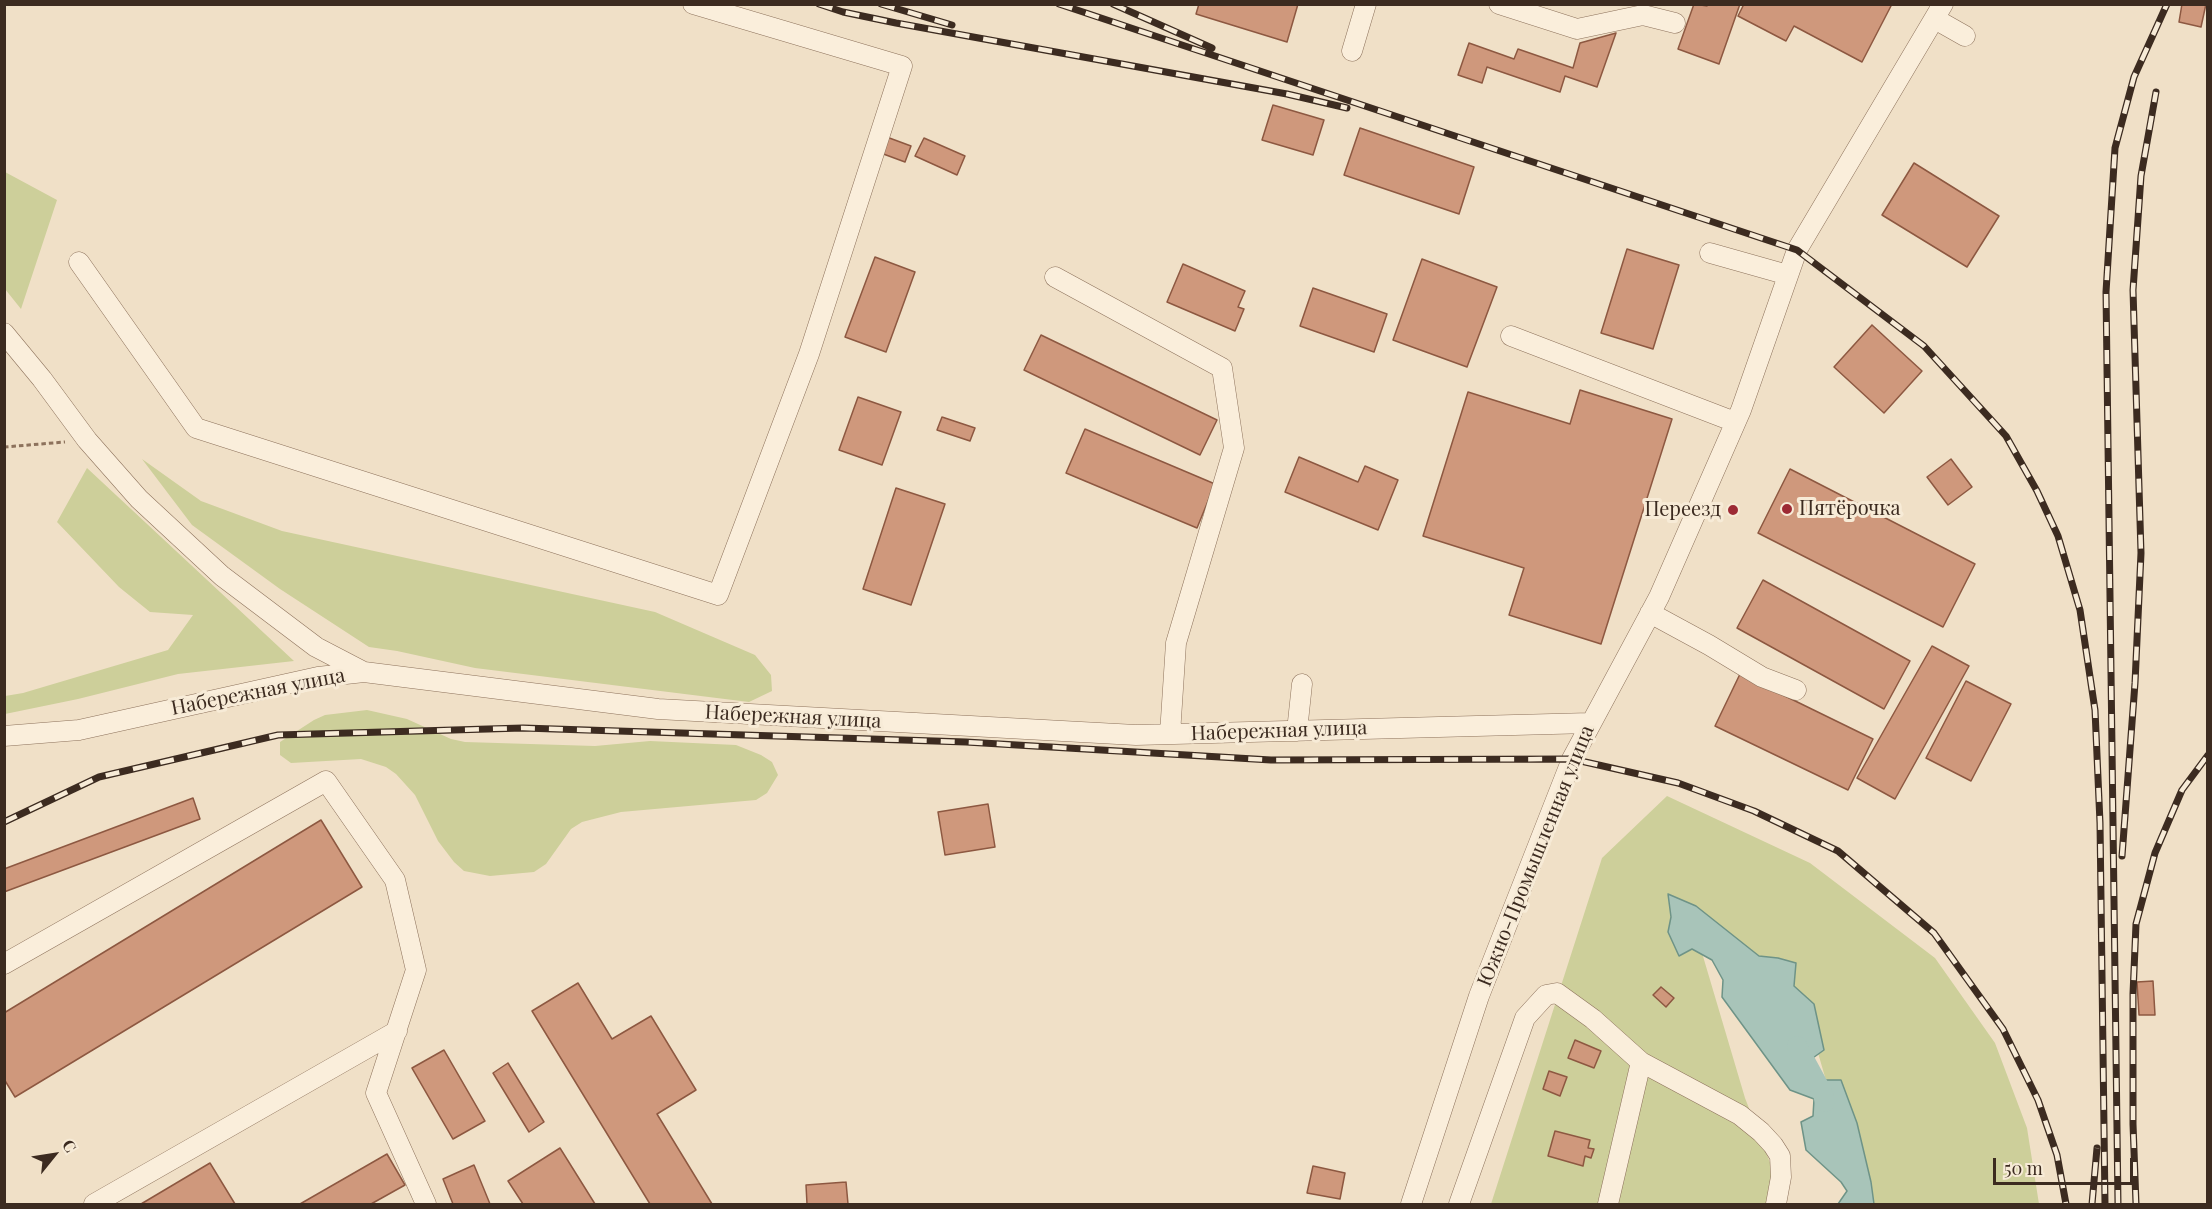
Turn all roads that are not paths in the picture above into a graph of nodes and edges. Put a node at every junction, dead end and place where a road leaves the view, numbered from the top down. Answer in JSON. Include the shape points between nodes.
{"nodes":[{"id":1,"x":693,"y":4,"type":"edge"},
{"id":2,"x":1366,"y":4,"type":"edge"},
{"id":3,"x":1499,"y":4,"type":"edge"},
{"id":4,"x":1939,"y":12,"type":"edge"},
{"id":5,"x":1675,"y":23,"type":"dead end"},
{"id":6,"x":1965,"y":36,"type":"dead end"},
{"id":7,"x":1352,"y":51,"type":"dead end"},
{"id":8,"x":1710,"y":253,"type":"dead end"},
{"id":9,"x":79,"y":262,"type":"dead end"},
{"id":10,"x":1788,"y":275,"type":"junction"},
{"id":11,"x":1055,"y":277,"type":"dead end"},
{"id":12,"x":4,"y":333,"type":"edge"},
{"id":13,"x":1511,"y":336,"type":"dead end"},
{"id":14,"x":1735,"y":422,"type":"junction"},
{"id":15,"x":1650,"y":614,"type":"junction"},
{"id":16,"x":364,"y":672,"type":"junction"},
{"id":17,"x":1302,"y":684,"type":"dead end"},
{"id":18,"x":1796,"y":690,"type":"dead end"},
{"id":19,"x":1590,"y":723,"type":"junction"},
{"id":20,"x":1297,"y":731,"type":"junction"},
{"id":21,"x":1170,"y":735,"type":"junction"},
{"id":22,"x":4,"y":736,"type":"edge"},
{"id":23,"x":4,"y":964,"type":"edge"},
{"id":24,"x":397,"y":1031,"type":"junction"},
{"id":25,"x":1641,"y":1062,"type":"junction"},
{"id":26,"x":94,"y":1204,"type":"edge"},
{"id":27,"x":426,"y":1204,"type":"edge"},
{"id":28,"x":1411,"y":1204,"type":"edge"},
{"id":29,"x":1459,"y":1204,"type":"edge"},
{"id":30,"x":1608,"y":1204,"type":"edge"},
{"id":31,"x":1776,"y":1204,"type":"edge"}],
"edges":[{"from":1,"to":9,"type":"street","via":[[902,66],[809,354],[718,595],[196,428]]},
{"from":2,"to":7,"type":"street"},
{"from":3,"to":5,"type":"street","via":[[1577,29],[1643,15]]},
{"from":4,"to":6,"type":"street"},
{"from":4,"to":10,"type":"street","name":"Южно-Промышленная улица","via":[[1797,250]]},
{"from":8,"to":10,"type":"street"},
{"from":10,"to":14,"type":"street","name":"Южно-Промышленная улица"},
{"from":11,"to":21,"type":"street","via":[[1222,368],[1234,448],[1176,643]]},
{"from":12,"to":16,"type":"street","via":[[87,440],[139,499],[222,576],[316,647]]},
{"from":13,"to":14,"type":"street"},
{"from":14,"to":15,"type":"street","name":"Южно-Промышленная улица"},
{"from":15,"to":18,"type":"street","via":[[1762,677]]},
{"from":15,"to":19,"type":"street","name":"Южно-Промышленная улица"},
{"from":16,"to":21,"type":"street","name":"Набережная улица","via":[[658,709]]},
{"from":16,"to":22,"type":"street","name":"Набережная улица","via":[[318,677],[79,730]]},
{"from":17,"to":20,"type":"street"},
{"from":19,"to":20,"type":"street","name":"Набережная улица"},
{"from":19,"to":28,"type":"street","name":"Южно-Промышленная улица","via":[[1572,759],[1479,996]]},
{"from":20,"to":21,"type":"street","name":"Набережная улица"},
{"from":23,"to":24,"type":"street","via":[[326,781],[395,880],[416,970]]},
{"from":24,"to":26,"type":"street"},
{"from":24,"to":27,"type":"street","via":[[376,1093]]},
{"from":25,"to":29,"type":"street","via":[[1570,1002],[1557,993],[1546,995],[1525,1018]]},
{"from":25,"to":30,"type":"street"},
{"from":25,"to":31,"type":"street","via":[[1740,1116],[1773,1145],[1780,1156]]}]}
